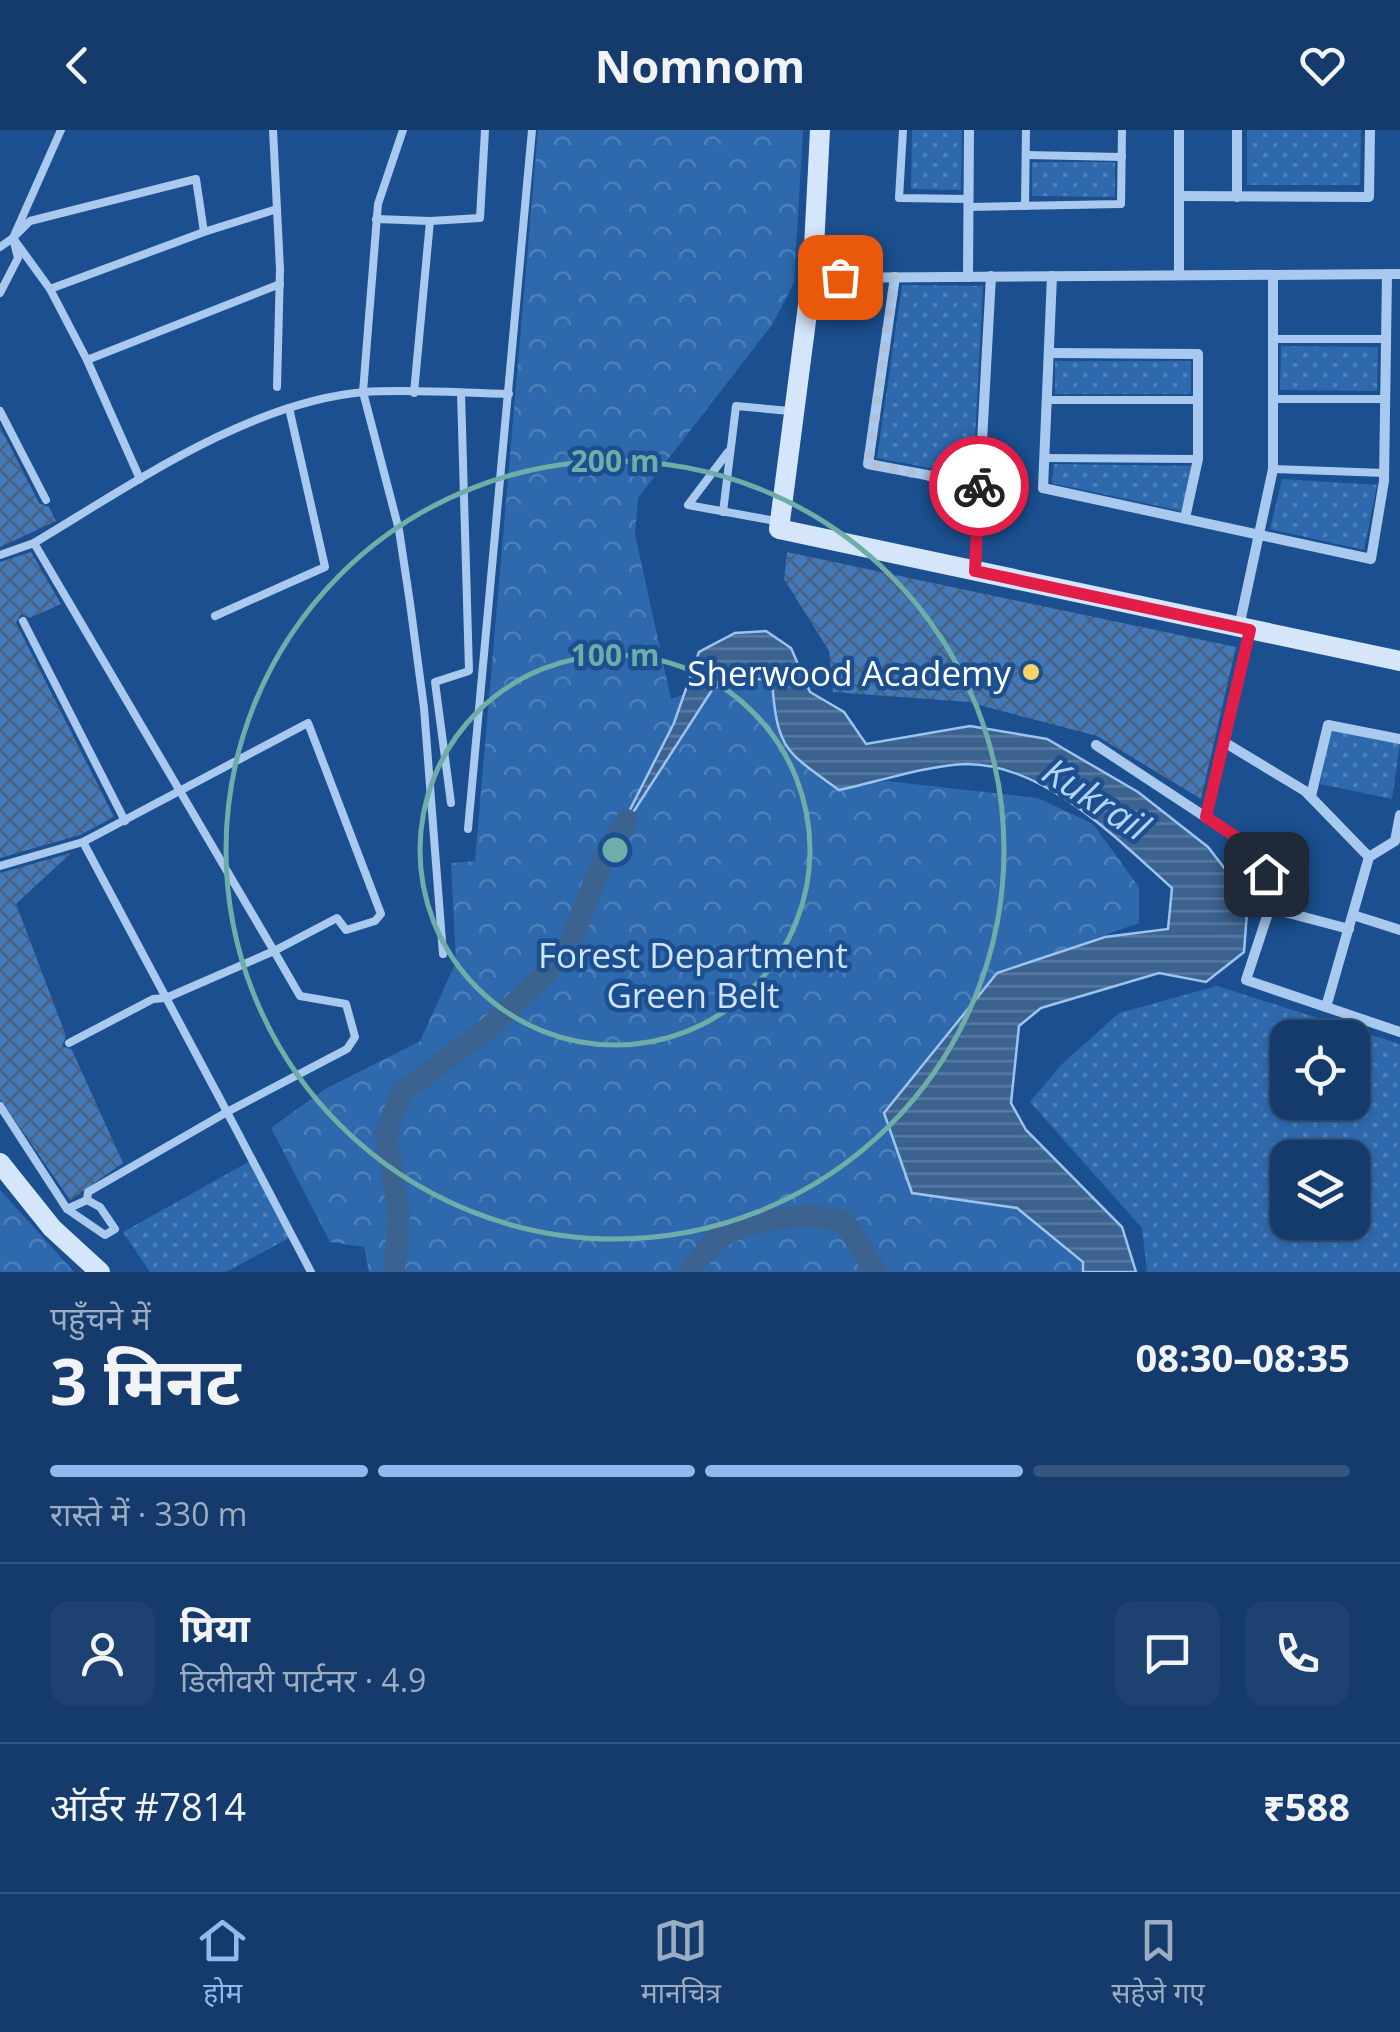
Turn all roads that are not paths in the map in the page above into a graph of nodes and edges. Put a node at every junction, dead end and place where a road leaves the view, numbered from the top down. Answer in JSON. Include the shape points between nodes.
{"nodes":[{"id":1,"x":61,"y":130,"type":"edge"},
{"id":2,"x":273,"y":130,"type":"edge"},
{"id":3,"x":402,"y":130,"type":"edge"},
{"id":4,"x":485,"y":130,"type":"edge"},
{"id":5,"x":532,"y":130,"type":"edge"},
{"id":6,"x":820,"y":130,"type":"edge"},
{"id":7,"x":903,"y":130,"type":"edge"},
{"id":8,"x":970,"y":130,"type":"edge"},
{"id":9,"x":1026,"y":130,"type":"edge"},
{"id":10,"x":1122,"y":130,"type":"edge"},
{"id":11,"x":1179,"y":130,"type":"edge"},
{"id":12,"x":1237,"y":130,"type":"edge"},
{"id":13,"x":1370,"y":130,"type":"edge"},
{"id":14,"x":1026,"y":155,"type":"junction"},
{"id":15,"x":1122,"y":157,"type":"junction"},
{"id":16,"x":1179,"y":196,"type":"junction"},
{"id":17,"x":1237,"y":197,"type":"junction"},
{"id":18,"x":969,"y":203,"type":"junction"},
{"id":19,"x":1025,"y":206,"type":"junction"},
{"id":20,"x":277,"y":208,"type":"junction"},
{"id":21,"x":376,"y":219,"type":"junction"},
{"id":22,"x":430,"y":221,"type":"junction"},
{"id":23,"x":204,"y":232,"type":"junction"},
{"id":24,"x":14,"y":238,"type":"junction"},
{"id":25,"x":0,"y":247,"type":"edge"},
{"id":26,"x":1387,"y":274,"type":"junction"},
{"id":27,"x":1400,"y":274,"type":"edge"},
{"id":28,"x":1179,"y":275,"type":"junction"},
{"id":29,"x":1273,"y":275,"type":"junction"},
{"id":30,"x":991,"y":276,"type":"junction"},
{"id":31,"x":1052,"y":276,"type":"junction"},
{"id":32,"x":895,"y":277,"type":"junction"},
{"id":33,"x":968,"y":277,"type":"junction"},
{"id":34,"x":812,"y":278,"type":"junction"},
{"id":35,"x":280,"y":284,"type":"junction"},
{"id":36,"x":50,"y":289,"type":"junction"},
{"id":37,"x":0,"y":293,"type":"edge"},
{"id":38,"x":1273,"y":338,"type":"junction"},
{"id":39,"x":1386,"y":339,"type":"junction"},
{"id":40,"x":1049,"y":353,"type":"junction"},
{"id":41,"x":87,"y":360,"type":"junction"},
{"id":42,"x":278,"y":387,"type":"dead end"},
{"id":43,"x":363,"y":392,"type":"junction"},
{"id":44,"x":414,"y":393,"type":"junction"},
{"id":45,"x":462,"y":393,"type":"junction"},
{"id":46,"x":510,"y":394,"type":"junction"},
{"id":47,"x":1273,"y":399,"type":"junction"},
{"id":48,"x":1386,"y":399,"type":"junction"},
{"id":49,"x":1047,"y":400,"type":"junction"},
{"id":50,"x":1198,"y":400,"type":"junction"},
{"id":51,"x":289,"y":408,"type":"junction"},
{"id":52,"x":0,"y":410,"type":"edge"},
{"id":53,"x":794,"y":412,"type":"junction"},
{"id":54,"x":730,"y":448,"type":"junction"},
{"id":55,"x":1044,"y":458,"type":"junction"},
{"id":56,"x":1198,"y":460,"type":"junction"},
{"id":57,"x":1273,"y":469,"type":"junction"},
{"id":58,"x":1385,"y":474,"type":"junction"},
{"id":59,"x":140,"y":479,"type":"junction"},
{"id":60,"x":980,"y":486,"type":"junction"},
{"id":61,"x":46,"y":500,"type":"dead end"},
{"id":62,"x":723,"y":512,"type":"junction"},
{"id":63,"x":1185,"y":518,"type":"junction"},
{"id":64,"x":780,"y":521,"type":"junction"},
{"id":65,"x":1259,"y":534,"type":"junction"},
{"id":66,"x":34,"y":544,"type":"junction"},
{"id":67,"x":0,"y":556,"type":"edge"},
{"id":68,"x":975,"y":571,"type":"junction"},
{"id":69,"x":215,"y":616,"type":"dead end"},
{"id":70,"x":23,"y":621,"type":"dead end"},
{"id":71,"x":1245,"y":629,"type":"junction"},
{"id":72,"x":1400,"y":661,"type":"edge"},
{"id":73,"x":1400,"y":738,"type":"edge"},
{"id":74,"x":1224,"y":742,"type":"junction"},
{"id":75,"x":1096,"y":745,"type":"dead end"},
{"id":76,"x":181,"y":792,"type":"junction"},
{"id":77,"x":1311,"y":796,"type":"junction"},
{"id":78,"x":451,"y":803,"type":"dead end"},
{"id":79,"x":1400,"y":815,"type":"edge"},
{"id":80,"x":1206,"y":817,"type":"junction"},
{"id":81,"x":125,"y":821,"type":"junction"},
{"id":82,"x":468,"y":829,"type":"dead end"},
{"id":83,"x":82,"y":842,"type":"junction"},
{"id":84,"x":1397,"y":842,"type":"edge"},
{"id":85,"x":1369,"y":858,"type":"junction"},
{"id":86,"x":0,"y":866,"type":"edge"},
{"id":87,"x":1270,"y":908,"type":"junction"},
{"id":88,"x":1353,"y":915,"type":"junction"},
{"id":89,"x":1348,"y":930,"type":"junction"},
{"id":90,"x":1400,"y":930,"type":"edge"},
{"id":91,"x":274,"y":951,"type":"junction"},
{"id":92,"x":443,"y":954,"type":"dead end"},
{"id":93,"x":166,"y":998,"type":"junction"},
{"id":94,"x":1326,"y":1007,"type":"junction"},
{"id":95,"x":1400,"y":1032,"type":"edge"},
{"id":96,"x":69,"y":1043,"type":"dead end"},
{"id":97,"x":0,"y":1106,"type":"edge"},
{"id":98,"x":227,"y":1112,"type":"junction"},
{"id":99,"x":0,"y":1162,"type":"edge"},
{"id":100,"x":86,"y":1200,"type":"junction"},
{"id":101,"x":67,"y":1209,"type":"junction"},
{"id":102,"x":100,"y":1272,"type":"edge"},
{"id":103,"x":312,"y":1272,"type":"edge"}],
"edges":[{"from":1,"to":24,"type":"lane"},
{"from":2,"to":20,"type":"lane"},
{"from":3,"to":21,"type":"lane"},
{"from":4,"to":22,"type":"lane","via":[[480,218]]},
{"from":5,"to":46,"type":"lane"},
{"from":6,"to":34,"type":"street"},
{"from":7,"to":18,"type":"lane","via":[[899,198]]},
{"from":8,"to":18,"type":"street"},
{"from":9,"to":14,"type":"lane"},
{"from":10,"to":15,"type":"lane"},
{"from":11,"to":16,"type":"street"},
{"from":12,"to":17,"type":"street"},
{"from":13,"to":17,"type":"street","via":[[1369,197]]},
{"from":14,"to":15,"type":"lane"},
{"from":14,"to":19,"type":"lane"},
{"from":15,"to":19,"type":"lane","via":[[1121,204]]},
{"from":16,"to":17,"type":"street"},
{"from":16,"to":28,"type":"street"},
{"from":18,"to":19,"type":"lane"},
{"from":18,"to":33,"type":"street"},
{"from":20,"to":23,"type":"lane"},
{"from":20,"to":35,"type":"lane"},
{"from":21,"to":22,"type":"lane"},
{"from":21,"to":43,"type":"lane"},
{"from":22,"to":44,"type":"lane"},
{"from":23,"to":24,"type":"lane","via":[[196,179],[30,222]]},
{"from":23,"to":36,"type":"lane"},
{"from":24,"to":25,"type":"lane"},
{"from":24,"to":36,"type":"lane"},
{"from":24,"to":37,"type":"lane","via":[[18,258]]},
{"from":26,"to":27,"type":"street"},
{"from":26,"to":29,"type":"street"},
{"from":26,"to":39,"type":"street"},
{"from":28,"to":29,"type":"street"},
{"from":28,"to":31,"type":"street"},
{"from":29,"to":38,"type":"street"},
{"from":30,"to":31,"type":"street"},
{"from":30,"to":33,"type":"street"},
{"from":30,"to":60,"type":"street"},
{"from":31,"to":40,"type":"street"},
{"from":32,"to":33,"type":"street"},
{"from":32,"to":34,"type":"street"},
{"from":32,"to":60,"type":"street","via":[[868,464]]},
{"from":34,"to":53,"type":"street"},
{"from":35,"to":41,"type":"lane"},
{"from":35,"to":42,"type":"lane"},
{"from":36,"to":41,"type":"lane"},
{"from":38,"to":39,"type":"lane"},
{"from":38,"to":47,"type":"street"},
{"from":39,"to":48,"type":"street"},
{"from":40,"to":49,"type":"street"},
{"from":40,"to":50,"type":"street","via":[[1198,354]]},
{"from":41,"to":59,"type":"lane"},
{"from":43,"to":44,"type":"lane"},
{"from":43,"to":51,"type":"lane"},
{"from":43,"to":92,"type":"lane","via":[[410,602]]},
{"from":44,"to":45,"type":"lane"},
{"from":45,"to":46,"type":"lane"},
{"from":45,"to":78,"type":"lane","via":[[469,671],[435,682]]},
{"from":46,"to":82,"type":"lane"},
{"from":47,"to":48,"type":"lane"},
{"from":47,"to":57,"type":"street"},
{"from":48,"to":58,"type":"street"},
{"from":49,"to":50,"type":"lane"},
{"from":49,"to":55,"type":"street"},
{"from":50,"to":56,"type":"street"},
{"from":51,"to":59,"type":"lane"},
{"from":51,"to":69,"type":"lane","via":[[325,568]]},
{"from":52,"to":61,"type":"lane"},
{"from":53,"to":54,"type":"lane","via":[[736,406]]},
{"from":53,"to":64,"type":"street"},
{"from":54,"to":62,"type":"lane"},
{"from":54,"to":62,"type":"lane","via":[[688,506]]},
{"from":55,"to":56,"type":"lane"},
{"from":55,"to":63,"type":"street","via":[[1043,488]]},
{"from":56,"to":63,"type":"street"},
{"from":57,"to":58,"type":"lane"},
{"from":57,"to":65,"type":"street"},
{"from":58,"to":65,"type":"street","via":[[1371,558]]},
{"from":59,"to":66,"type":"lane"},
{"from":60,"to":68,"type":"street"},
{"from":62,"to":64,"type":"lane"},
{"from":63,"to":65,"type":"street"},
{"from":64,"to":68,"type":"street","via":[[778,529]]},
{"from":65,"to":71,"type":"street"},
{"from":66,"to":67,"type":"lane"},
{"from":66,"to":76,"type":"lane"},
{"from":68,"to":71,"type":"street"},
{"from":70,"to":81,"type":"lane"},
{"from":71,"to":72,"type":"street"},
{"from":71,"to":74,"type":"street"},
{"from":73,"to":77,"type":"street","via":[[1328,725]]},
{"from":74,"to":77,"type":"street"},
{"from":74,"to":80,"type":"street"},
{"from":75,"to":80,"type":"street"},
{"from":76,"to":81,"type":"lane"},
{"from":76,"to":91,"type":"lane"},
{"from":76,"to":91,"type":"lane","via":[[308,723],[381,914],[346,930],[338,918]]},
{"from":77,"to":85,"type":"street"},
{"from":79,"to":84,"type":"street"},
{"from":80,"to":87,"type":"street","via":[[1245,843],[1266,874]]},
{"from":81,"to":83,"type":"lane"},
{"from":83,"to":86,"type":"lane"},
{"from":83,"to":93,"type":"lane"},
{"from":84,"to":85,"type":"street"},
{"from":85,"to":88,"type":"street"},
{"from":87,"to":89,"type":"street"},
{"from":87,"to":94,"type":"street","via":[[1246,980]]},
{"from":88,"to":89,"type":"street"},
{"from":88,"to":90,"type":"street"},
{"from":89,"to":94,"type":"street"},
{"from":91,"to":93,"type":"lane"},
{"from":91,"to":98,"type":"lane","via":[[300,996],[346,1004],[355,1037],[347,1049]]},
{"from":93,"to":96,"type":"lane","via":[[153,998]]},
{"from":93,"to":98,"type":"lane"},
{"from":94,"to":95,"type":"street"},
{"from":97,"to":101,"type":"lane"},
{"from":98,"to":100,"type":"lane","via":[[88,1192]]},
{"from":98,"to":103,"type":"lane"},
{"from":99,"to":102,"type":"street","via":[[52,1228]]},
{"from":100,"to":101,"type":"lane"},
{"from":100,"to":101,"type":"lane","via":[[100,1206],[115,1229],[105,1235]]}]}
